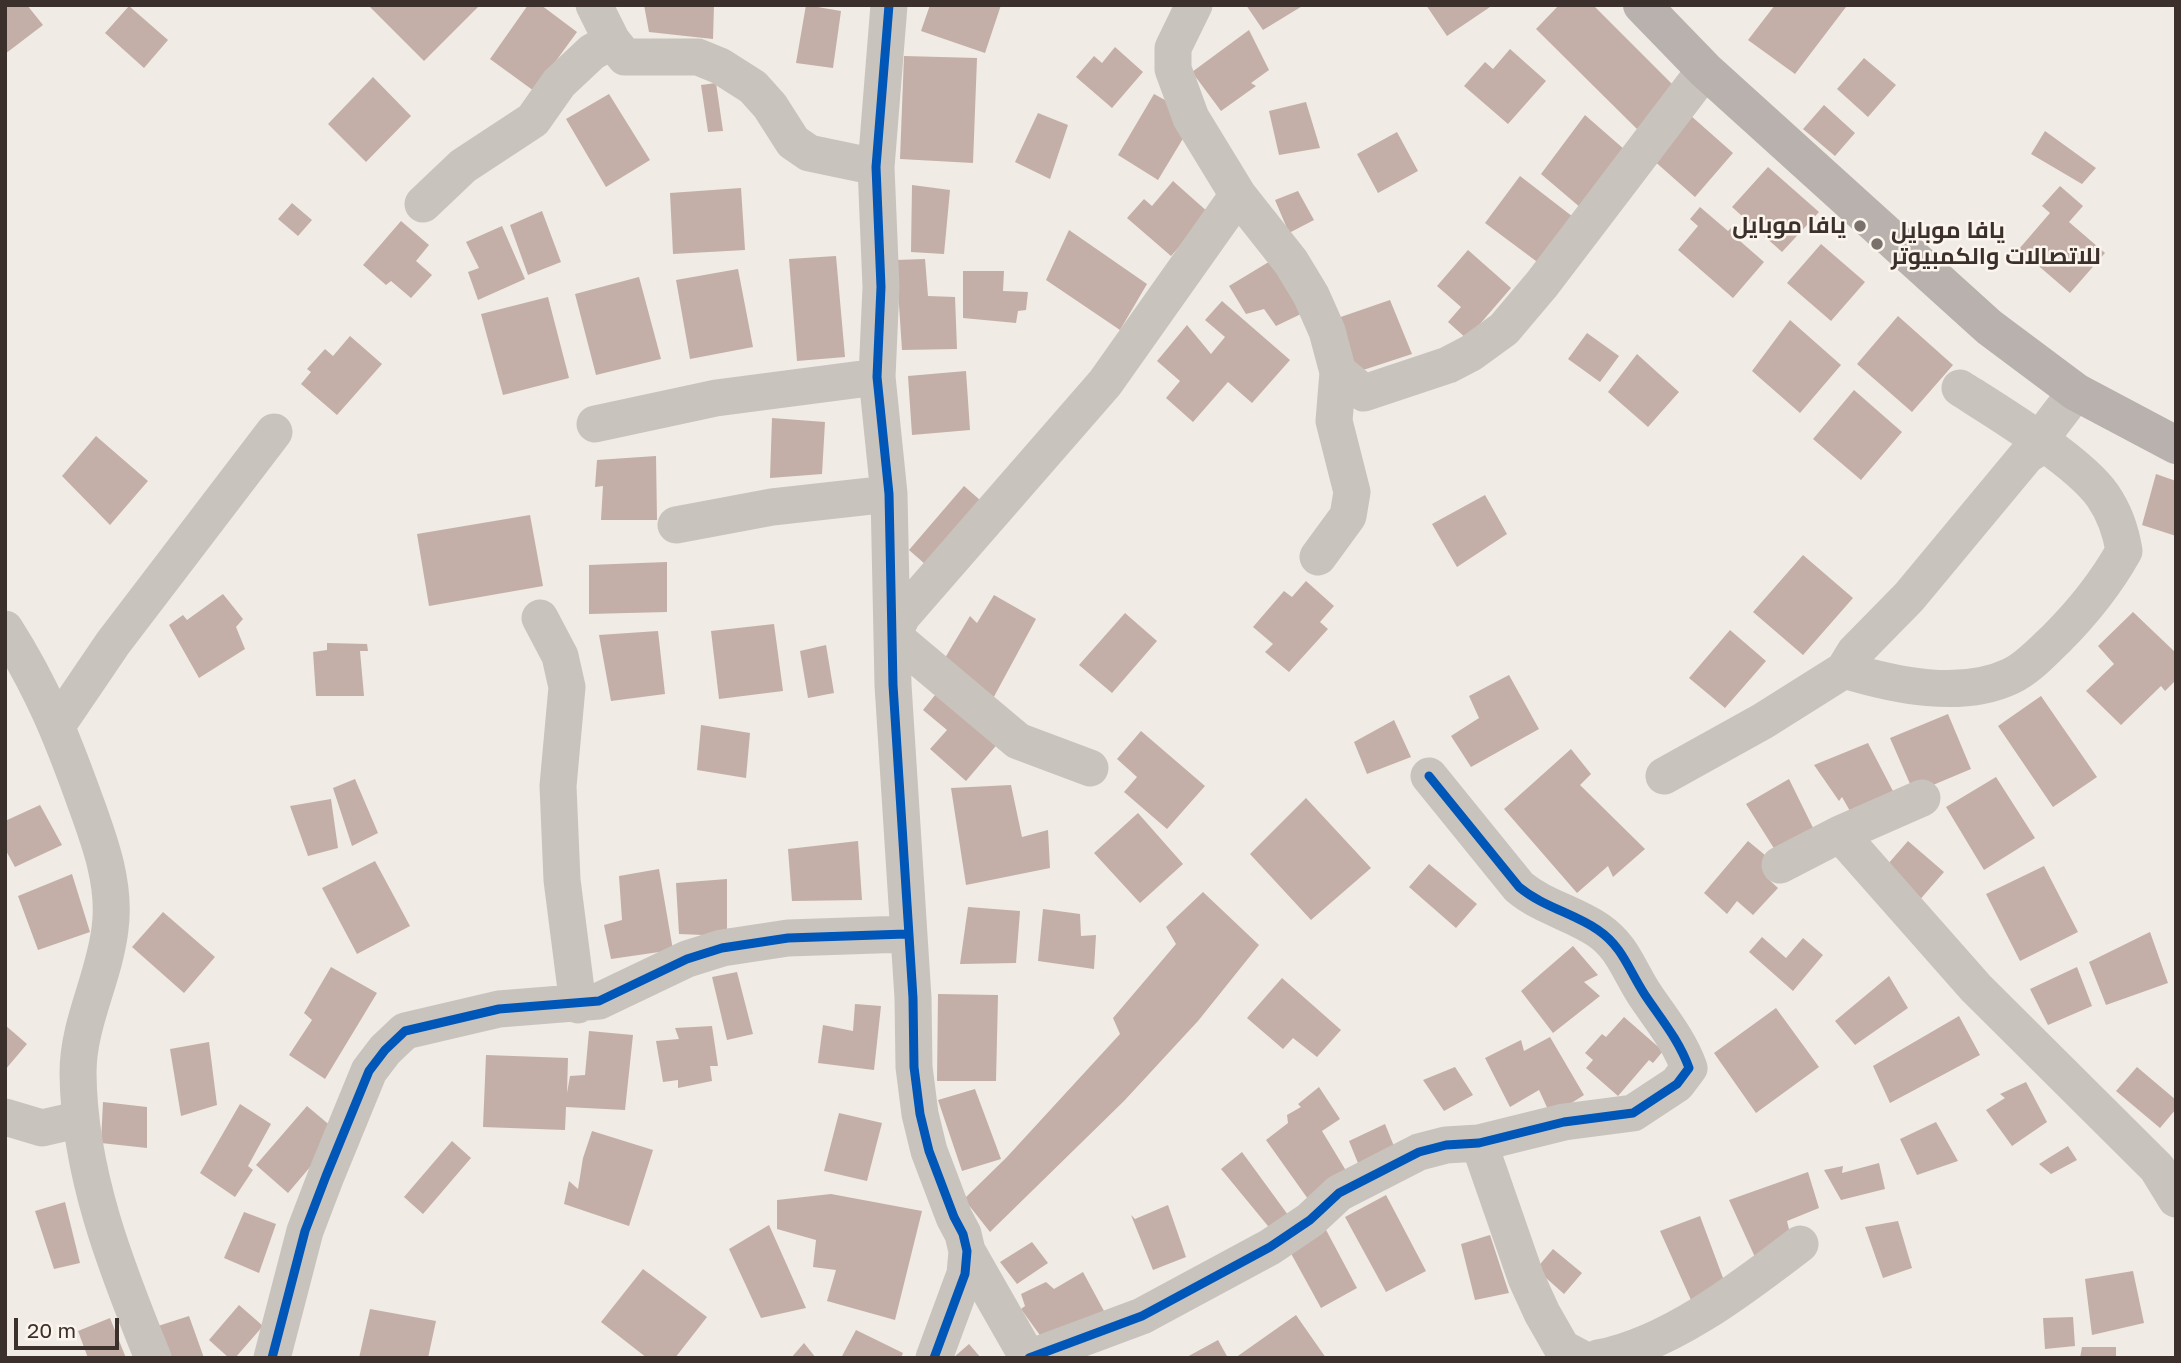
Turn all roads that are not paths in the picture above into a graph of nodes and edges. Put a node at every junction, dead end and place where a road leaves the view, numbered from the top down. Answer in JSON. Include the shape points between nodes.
{"nodes":[{"id":1,"x":594,"y":5,"type":"edge"},
{"id":2,"x":889,"y":5,"type":"edge"},
{"id":3,"x":1194,"y":5,"type":"edge"},
{"id":4,"x":1642,"y":5,"type":"edge"},
{"id":5,"x":612,"y":41,"type":"junction"},
{"id":6,"x":1705,"y":70,"type":"junction"},
{"id":7,"x":876,"y":167,"type":"junction"},
{"id":8,"x":1238,"y":195,"type":"junction"},
{"id":9,"x":423,"y":204,"type":"dead end"},
{"id":10,"x":1338,"y":372,"type":"junction"},
{"id":11,"x":877,"y":377,"type":"junction"},
{"id":12,"x":1959,"y":388,"type":"dead end"},
{"id":13,"x":2076,"y":392,"type":"junction"},
{"id":14,"x":595,"y":424,"type":"dead end"},
{"id":15,"x":274,"y":432,"type":"dead end"},
{"id":16,"x":2043,"y":445,"type":"junction"},
{"id":17,"x":2176,"y":445,"type":"edge"},
{"id":18,"x":889,"y":494,"type":"junction"},
{"id":19,"x":676,"y":525,"type":"dead end"},
{"id":20,"x":1318,"y":557,"type":"dead end"},
{"id":21,"x":540,"y":618,"type":"dead end"},
{"id":22,"x":5,"y":629,"type":"edge"},
{"id":23,"x":893,"y":636,"type":"junction"},
{"id":24,"x":1844,"y":670,"type":"junction"},
{"id":25,"x":58,"y":724,"type":"junction"},
{"id":26,"x":1090,"y":768,"type":"dead end"},
{"id":27,"x":1429,"y":776,"type":"dead end"},
{"id":28,"x":1664,"y":776,"type":"dead end"},
{"id":29,"x":1922,"y":799,"type":"dead end"},
{"id":30,"x":1840,"y":834,"type":"junction"},
{"id":31,"x":1780,"y":866,"type":"dead end"},
{"id":32,"x":906,"y":934,"type":"junction"},
{"id":33,"x":579,"y":1005,"type":"junction"},
{"id":34,"x":5,"y":1117,"type":"edge"},
{"id":35,"x":81,"y":1119,"type":"junction"},
{"id":36,"x":1479,"y":1143,"type":"junction"},
{"id":37,"x":2176,"y":1199,"type":"edge"},
{"id":38,"x":1800,"y":1244,"type":"dead end"},
{"id":39,"x":967,"y":1251,"type":"junction"},
{"id":40,"x":153,"y":1358,"type":"edge"},
{"id":41,"x":272,"y":1358,"type":"edge"},
{"id":42,"x":934,"y":1358,"type":"edge"},
{"id":43,"x":1028,"y":1358,"type":"edge"},
{"id":44,"x":1581,"y":1358,"type":"edge"},
{"id":45,"x":1598,"y":1358,"type":"edge"}],
"edges":[{"from":1,"to":5,"type":"street"},
{"from":2,"to":7,"type":"street"},
{"from":3,"to":8,"type":"street","via":[[1174,48],[1173,69],[1191,118]]},
{"from":4,"to":6,"type":"main road"},
{"from":5,"to":7,"type":"street","via":[[625,57],[698,57],[720,66],[753,87],[793,142],[809,153]]},
{"from":5,"to":9,"type":"street","via":[[592,52],[559,83],[533,120],[463,166]]},
{"from":6,"to":10,"type":"street","via":[[1542,284],[1488,343],[1448,365],[1364,393]]},
{"from":6,"to":13,"type":"main road","via":[[1989,327]]},
{"from":7,"to":11,"type":"street","via":[[881,286]]},
{"from":8,"to":10,"type":"street","via":[[1311,295]]},
{"from":8,"to":23,"type":"street","via":[[1105,383],[902,615]]},
{"from":10,"to":20,"type":"street","via":[[1334,421],[1352,492],[1348,516]]},
{"from":11,"to":14,"type":"street","via":[[716,398]]},
{"from":11,"to":18,"type":"street"},
{"from":12,"to":16,"type":"street"},
{"from":13,"to":16,"type":"street","via":[[2050,426]]},
{"from":13,"to":17,"type":"main road"},
{"from":15,"to":25,"type":"street","via":[[113,643]]},
{"from":16,"to":24,"type":"street","via":[[2027,455]]},
{"from":16,"to":24,"type":"street","via":[[2089,480],[2103,496],[2121,532],[2124,551],[2086,610],[2028,665],[1980,686],[1927,686]]},
{"from":18,"to":19,"type":"street","via":[[772,507]]},
{"from":18,"to":23,"type":"street"},
{"from":21,"to":33,"type":"street","via":[[560,656],[567,687],[558,786],[562,880]]},
{"from":22,"to":25,"type":"street"},
{"from":23,"to":26,"type":"street","via":[[1018,741]]},
{"from":23,"to":32,"type":"street"},
{"from":24,"to":28,"type":"street"},
{"from":25,"to":35,"type":"street","via":[[104,854],[109,889],[108,946],[82,1032],[78,1073]]},
{"from":27,"to":36,"type":"street","via":[[1519,887],[1536,902],[1577,918],[1615,944],[1681,1046],[1689,1068],[1677,1084],[1633,1113],[1564,1122]]},
{"from":29,"to":30,"type":"street"},
{"from":30,"to":31,"type":"street"},
{"from":30,"to":37,"type":"street","via":[[1976,988],[2157,1168]]},
{"from":32,"to":33,"type":"street","via":[[788,938],[722,948],[688,959],[640,985]]},
{"from":32,"to":39,"type":"street","via":[[920,1114],[929,1152]]},
{"from":33,"to":41,"type":"street","via":[[499,1009],[453,1018],[405,1031],[385,1050],[369,1072],[305,1231]]},
{"from":34,"to":35,"type":"street","via":[[42,1128]]},
{"from":35,"to":40,"type":"street","via":[[105,1231]]},
{"from":36,"to":43,"type":"street","via":[[1446,1144],[1378,1171],[1339,1193],[1270,1247],[1142,1317]]},
{"from":36,"to":44,"type":"street","via":[[1525,1278],[1562,1348]]},
{"from":38,"to":45,"type":"street","via":[[1738,1292],[1689,1321]]},
{"from":39,"to":42,"type":"street","via":[[965,1274]]},
{"from":39,"to":43,"type":"street"}]}
